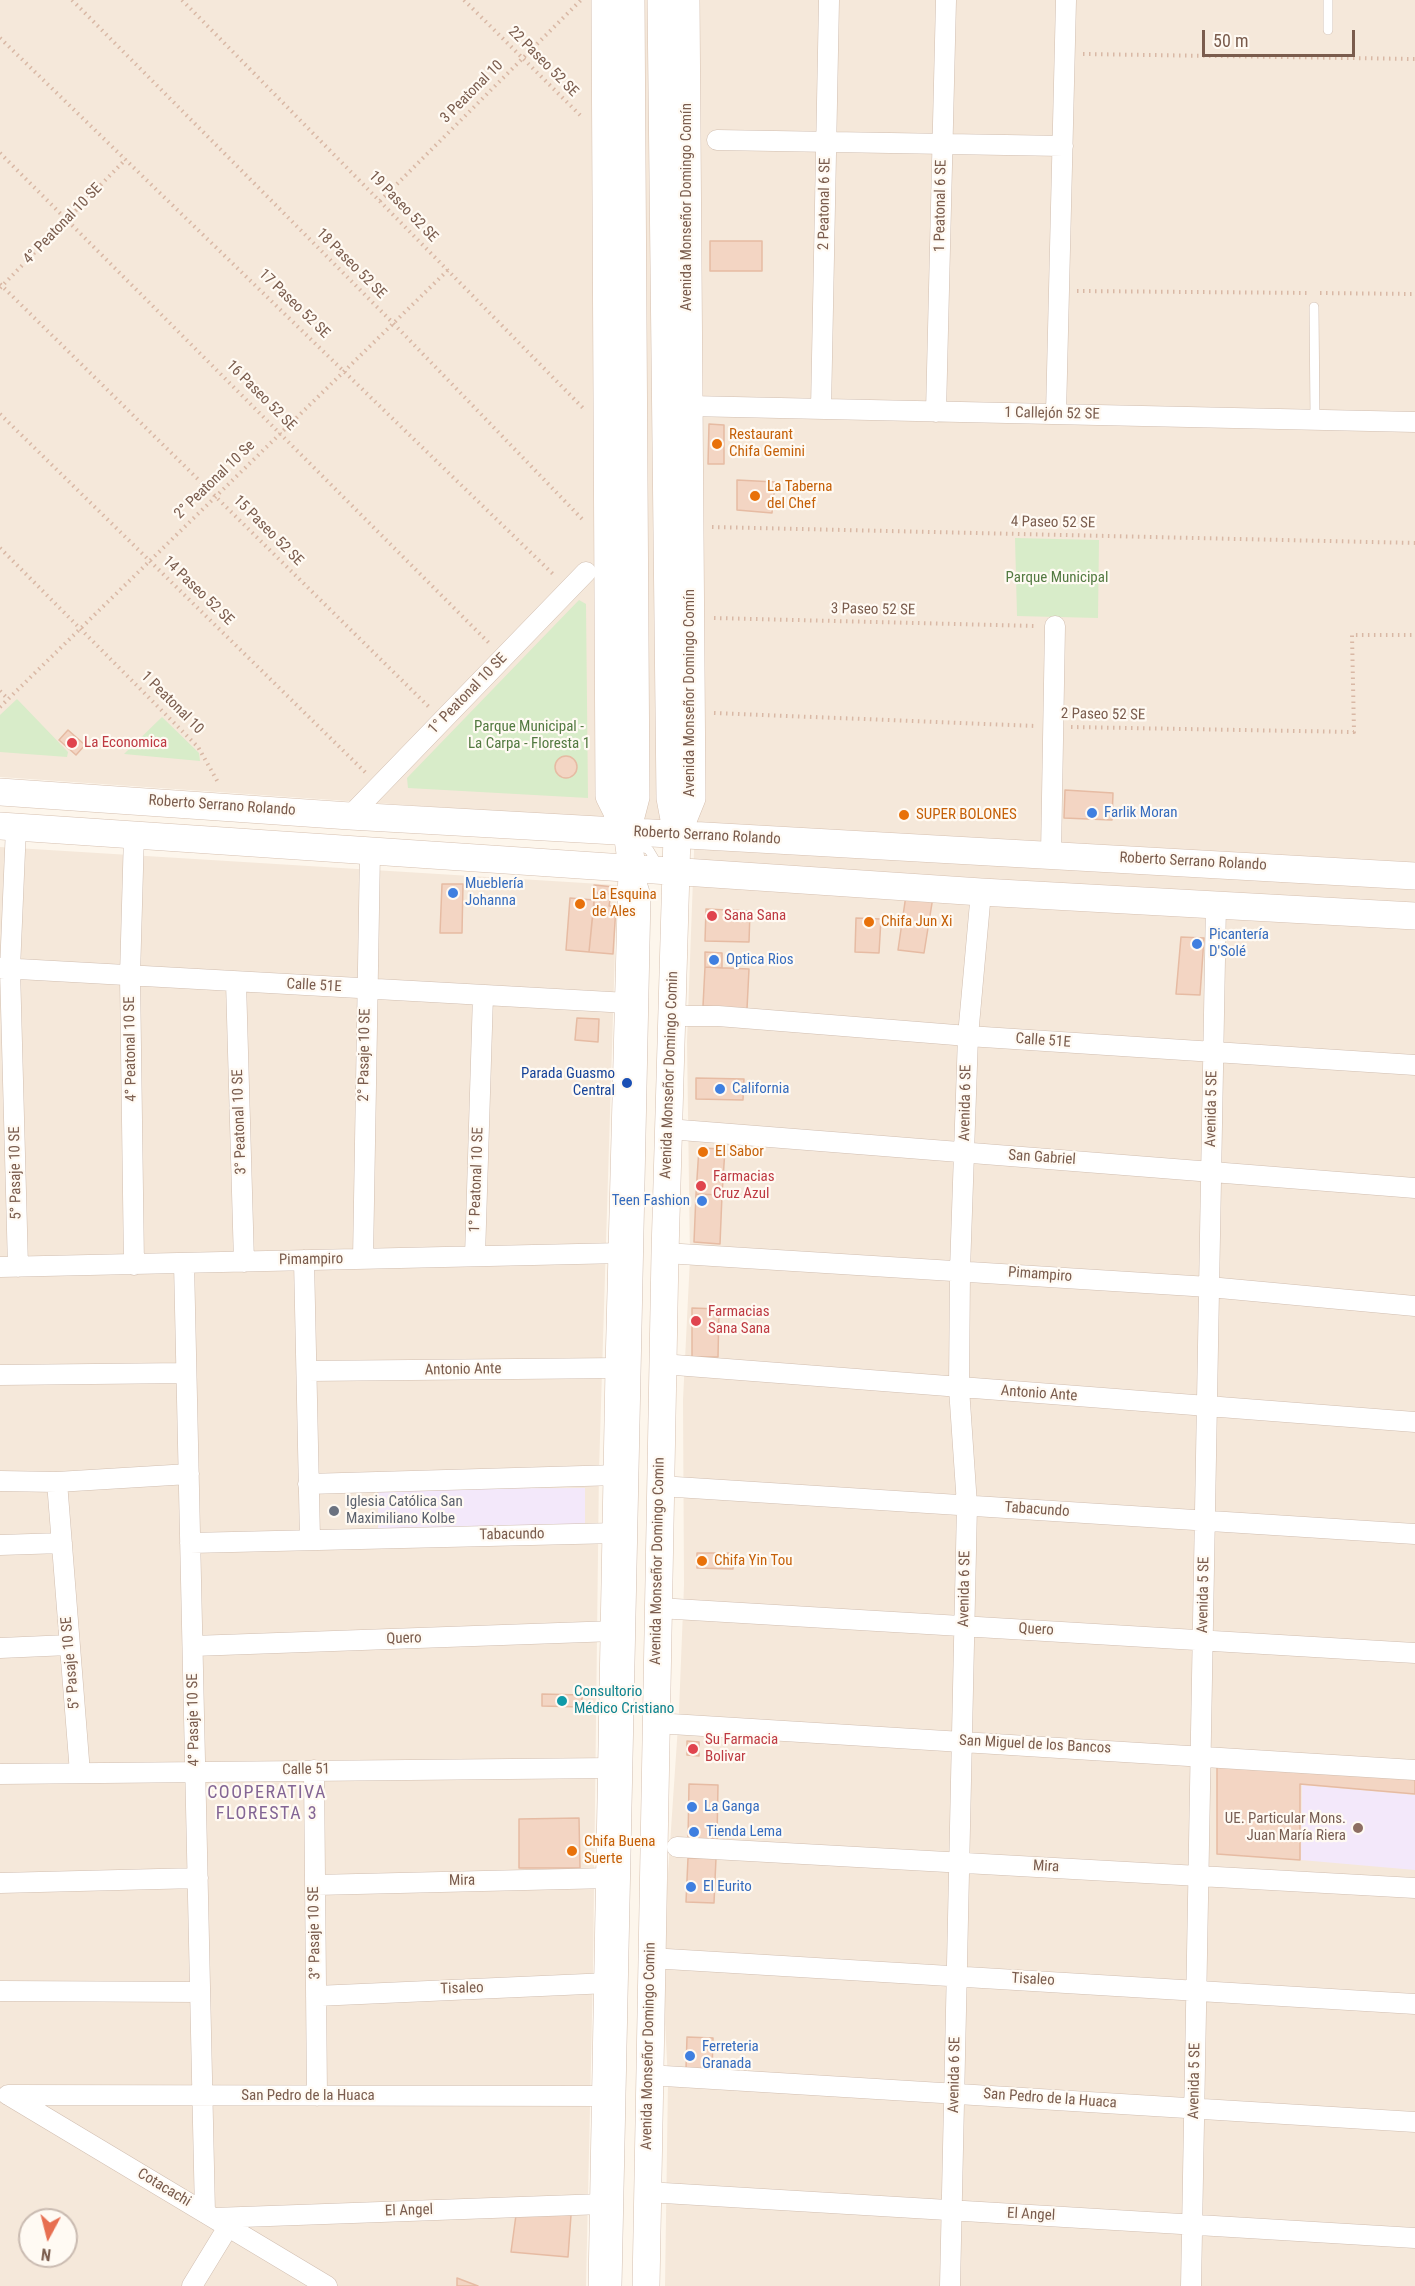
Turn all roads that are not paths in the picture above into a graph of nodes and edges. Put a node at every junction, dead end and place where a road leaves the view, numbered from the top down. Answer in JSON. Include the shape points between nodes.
{"nodes":[{"id":1,"x":605,"y":0,"type":"edge"},
{"id":2,"x":631,"y":0,"type":"edge"},
{"id":3,"x":661,"y":0,"type":"edge"},
{"id":4,"x":686,"y":0,"type":"edge"},
{"id":5,"x":830,"y":0,"type":"edge"},
{"id":6,"x":946,"y":0,"type":"edge"},
{"id":7,"x":1066,"y":0,"type":"edge"},
{"id":8,"x":1328,"y":0,"type":"edge"},
{"id":9,"x":1328,"y":30,"type":"dead end"},
{"id":10,"x":717,"y":140,"type":"dead end"},
{"id":11,"x":826,"y":142,"type":"junction"},
{"id":12,"x":942,"y":144,"type":"junction"},
{"id":13,"x":1063,"y":146,"type":"junction"},
{"id":14,"x":676,"y":274,"type":"junction"},
{"id":15,"x":1314,"y":307,"type":"dead end"},
{"id":16,"x":620,"y":361,"type":"junction"},
{"id":17,"x":689,"y":406,"type":"junction"},
{"id":18,"x":821,"y":409,"type":"junction"},
{"id":19,"x":936,"y":412,"type":"junction"},
{"id":20,"x":1056,"y":414,"type":"junction"},
{"id":21,"x":1315,"y":419,"type":"junction"},
{"id":22,"x":1415,"y":422,"type":"edge"},
{"id":23,"x":586,"y":572,"type":"dead end"},
{"id":24,"x":1055,"y":626,"type":"road end"},
{"id":25,"x":0,"y":792,"type":"edge"},
{"id":26,"x":0,"y":799,"type":"edge"},
{"id":27,"x":350,"y":816,"type":"junction"},
{"id":28,"x":8,"y":826,"type":"edge"},
{"id":29,"x":134,"y":834,"type":"junction"},
{"id":30,"x":677,"y":835,"type":"junction"},
{"id":31,"x":628,"y":836,"type":"junction"},
{"id":32,"x":417,"y":843,"type":"dead end"},
{"id":33,"x":370,"y":851,"type":"junction"},
{"id":34,"x":1051,"y":854,"type":"junction"},
{"id":35,"x":632,"y":867,"type":"junction"},
{"id":36,"x":667,"y":873,"type":"junction"},
{"id":37,"x":1415,"y":876,"type":"edge"},
{"id":38,"x":981,"y":892,"type":"junction"},
{"id":39,"x":1216,"y":903,"type":"junction"},
{"id":40,"x":1415,"y":916,"type":"edge"},
{"id":41,"x":5,"y":968,"type":"edge"},
{"id":42,"x":130,"y":976,"type":"junction"},
{"id":43,"x":236,"y":982,"type":"junction"},
{"id":44,"x":366,"y":989,"type":"junction"},
{"id":45,"x":483,"y":995,"type":"junction"},
{"id":46,"x":628,"y":1003,"type":"junction"},
{"id":47,"x":672,"y":1016,"type":"junction"},
{"id":48,"x":968,"y":1036,"type":"junction"},
{"id":49,"x":1213,"y":1052,"type":"junction"},
{"id":50,"x":1415,"y":1065,"type":"edge"},
{"id":51,"x":660,"y":1132,"type":"junction"},
{"id":52,"x":965,"y":1152,"type":"junction"},
{"id":53,"x":1211,"y":1171,"type":"junction"},
{"id":54,"x":1415,"y":1188,"type":"edge"},
{"id":55,"x":622,"y":1253,"type":"junction"},
{"id":56,"x":665,"y":1253,"type":"junction"},
{"id":57,"x":475,"y":1256,"type":"junction"},
{"id":58,"x":363,"y":1259,"type":"junction"},
{"id":59,"x":304,"y":1260,"type":"junction"},
{"id":60,"x":244,"y":1262,"type":"junction"},
{"id":61,"x":184,"y":1263,"type":"junction"},
{"id":62,"x":134,"y":1264,"type":"junction"},
{"id":63,"x":9,"y":1267,"type":"edge"},
{"id":64,"x":960,"y":1270,"type":"junction"},
{"id":65,"x":1209,"y":1287,"type":"junction"},
{"id":66,"x":1415,"y":1306,"type":"edge"},
{"id":67,"x":662,"y":1364,"type":"junction"},
{"id":68,"x":619,"y":1368,"type":"junction"},
{"id":69,"x":307,"y":1371,"type":"junction"},
{"id":70,"x":186,"y":1373,"type":"junction"},
{"id":71,"x":0,"y":1375,"type":"edge"},
{"id":72,"x":959,"y":1388,"type":"junction"},
{"id":73,"x":1207,"y":1407,"type":"junction"},
{"id":74,"x":1415,"y":1422,"type":"edge"},
{"id":75,"x":189,"y":1474,"type":"junction"},
{"id":76,"x":618,"y":1475,"type":"junction"},
{"id":77,"x":0,"y":1481,"type":"edge"},
{"id":78,"x":57,"y":1482,"type":"junction"},
{"id":79,"x":308,"y":1484,"type":"junction"},
{"id":80,"x":660,"y":1486,"type":"junction"},
{"id":81,"x":967,"y":1505,"type":"junction"},
{"id":82,"x":1205,"y":1520,"type":"junction"},
{"id":83,"x":617,"y":1533,"type":"junction"},
{"id":84,"x":1415,"y":1534,"type":"edge"},
{"id":85,"x":309,"y":1539,"type":"junction"},
{"id":86,"x":62,"y":1543,"type":"junction"},
{"id":87,"x":190,"y":1543,"type":"junction"},
{"id":88,"x":0,"y":1545,"type":"edge"},
{"id":89,"x":658,"y":1608,"type":"junction"},
{"id":90,"x":965,"y":1626,"type":"junction"},
{"id":91,"x":615,"y":1631,"type":"junction"},
{"id":92,"x":1203,"y":1640,"type":"junction"},
{"id":93,"x":69,"y":1645,"type":"junction"},
{"id":94,"x":193,"y":1646,"type":"junction"},
{"id":95,"x":0,"y":1648,"type":"edge"},
{"id":96,"x":1415,"y":1653,"type":"edge"},
{"id":97,"x":655,"y":1723,"type":"junction"},
{"id":98,"x":962,"y":1741,"type":"junction"},
{"id":99,"x":1201,"y":1755,"type":"junction"},
{"id":100,"x":612,"y":1768,"type":"junction"},
{"id":101,"x":314,"y":1770,"type":"junction"},
{"id":102,"x":1415,"y":1770,"type":"edge"},
{"id":103,"x":195,"y":1772,"type":"junction"},
{"id":104,"x":80,"y":1773,"type":"junction"},
{"id":105,"x":0,"y":1774,"type":"edge"},
{"id":106,"x":644,"y":1786,"type":"dead end"},
{"id":107,"x":677,"y":1847,"type":"dead end"},
{"id":108,"x":960,"y":1863,"type":"junction"},
{"id":109,"x":1199,"y":1875,"type":"junction"},
{"id":110,"x":198,"y":1878,"type":"junction"},
{"id":111,"x":610,"y":1878,"type":"junction"},
{"id":112,"x":0,"y":1883,"type":"edge"},
{"id":113,"x":315,"y":1885,"type":"junction"},
{"id":114,"x":1415,"y":1888,"type":"edge"},
{"id":115,"x":644,"y":1958,"type":"junction"},
{"id":116,"x":957,"y":1976,"type":"junction"},
{"id":117,"x":609,"y":1983,"type":"junction"},
{"id":118,"x":1197,"y":1990,"type":"junction"},
{"id":119,"x":0,"y":1991,"type":"edge"},
{"id":120,"x":200,"y":1992,"type":"junction"},
{"id":121,"x":316,"y":1996,"type":"junction"},
{"id":122,"x":1415,"y":2004,"type":"edge"},
{"id":123,"x":642,"y":2077,"type":"junction"},
{"id":124,"x":4,"y":2092,"type":"edge"},
{"id":125,"x":954,"y":2093,"type":"junction"},
{"id":126,"x":202,"y":2096,"type":"junction"},
{"id":127,"x":317,"y":2096,"type":"junction"},
{"id":128,"x":607,"y":2096,"type":"junction"},
{"id":129,"x":1194,"y":2108,"type":"junction"},
{"id":130,"x":1415,"y":2122,"type":"edge"},
{"id":131,"x":647,"y":2192,"type":"junction"},
{"id":132,"x":603,"y":2204,"type":"junction"},
{"id":133,"x":952,"y":2210,"type":"junction"},
{"id":134,"x":216,"y":2219,"type":"junction"},
{"id":135,"x":1192,"y":2225,"type":"junction"},
{"id":136,"x":1415,"y":2238,"type":"edge"},
{"id":137,"x":323,"y":2285,"type":"edge"},
{"id":138,"x":192,"y":2286,"type":"edge"},
{"id":139,"x":602,"y":2286,"type":"edge"},
{"id":140,"x":617,"y":2286,"type":"edge"},
{"id":141,"x":646,"y":2286,"type":"edge"},
{"id":142,"x":950,"y":2286,"type":"edge"},
{"id":143,"x":1191,"y":2286,"type":"edge"}],
"edges":[{"from":1,"to":16,"type":"main road","via":[[606,141]]},
{"from":2,"to":16,"type":"main road"},
{"from":3,"to":14,"type":"main road","name":"Avenida Monseñor Domingo Comín"},
{"from":4,"to":14,"type":"main road","name":"Avenida Monseñor Domingo Comín"},
{"from":5,"to":11,"type":"street","name":"2 Peatonal 6 SE"},
{"from":6,"to":12,"type":"street","name":"1 Peatonal 6 SE"},
{"from":7,"to":13,"type":"street"},
{"from":8,"to":9,"type":"lane"},
{"from":10,"to":11,"type":"street"},
{"from":11,"to":12,"type":"street"},
{"from":11,"to":18,"type":"street","name":"2 Peatonal 6 SE"},
{"from":12,"to":13,"type":"street"},
{"from":12,"to":19,"type":"street","name":"1 Peatonal 6 SE"},
{"from":13,"to":20,"type":"street"},
{"from":14,"to":17,"type":"main road","name":"Avenida Monseñor Domingo Comín"},
{"from":14,"to":30,"type":"main road","name":"Avenida Monseñor Domingo Comín","via":[[670,798]]},
{"from":15,"to":21,"type":"lane"},
{"from":16,"to":31,"type":"main road","via":[[636,797]]},
{"from":16,"to":31,"type":"main road","via":[[606,432],[609,796]]},
{"from":17,"to":18,"type":"street","name":"1 Callejón 52 SE"},
{"from":17,"to":30,"type":"main road","name":"Avenida Monseñor Domingo Comín","via":[[692,798]]},
{"from":18,"to":19,"type":"street","name":"1 Callejón 52 SE"},
{"from":19,"to":20,"type":"street","name":"1 Callejón 52 SE"},
{"from":20,"to":21,"type":"street","name":"1 Callejón 52 SE"},
{"from":21,"to":22,"type":"street","name":"1 Callejón 52 SE"},
{"from":23,"to":27,"type":"street","name":"1° Peatonal 10 SE"},
{"from":24,"to":34,"type":"street"},
{"from":25,"to":27,"type":"main road","name":"Roberto Serrano Rolando"},
{"from":26,"to":31,"type":"lane","name":"Roberto Serrano Rolando"},
{"from":27,"to":31,"type":"main road","name":"Roberto Serrano Rolando"},
{"from":28,"to":29,"type":"main road"},
{"from":28,"to":41,"type":"street","name":"5° Pasaje 10 SE"},
{"from":29,"to":33,"type":"main road"},
{"from":29,"to":42,"type":"street","name":"4° Peatonal 10 SE"},
{"from":30,"to":31,"type":"main road","name":"Roberto Serrano Rolando"},
{"from":30,"to":34,"type":"main road","name":"Roberto Serrano Rolando"},
{"from":30,"to":36,"type":"main road","name":"Avenida Monseñor Domingo Comin"},
{"from":31,"to":35,"type":"main road","name":"Avenida Monseñor Domingo Comin"},
{"from":31,"to":36,"type":"lane","name":"Roberto Serrano Rolando","via":[[649,850]]},
{"from":32,"to":35,"type":"lane","via":[[612,857]]},
{"from":33,"to":35,"type":"main road"},
{"from":33,"to":44,"type":"street","name":"2° Pasaje 10 SE"},
{"from":34,"to":37,"type":"main road","name":"Roberto Serrano Rolando"},
{"from":35,"to":36,"type":"main road"},
{"from":35,"to":46,"type":"main road","name":"Avenida Monseñor Domingo Comin"},
{"from":35,"to":140,"type":"lane","name":"Avenida Monseñor Domingo Comin","via":[[646,895]]},
{"from":36,"to":38,"type":"main road"},
{"from":36,"to":47,"type":"main road","name":"Avenida Monseñor Domingo Comin"},
{"from":38,"to":39,"type":"main road"},
{"from":38,"to":48,"type":"street","name":"Avenida 6 SE"},
{"from":39,"to":40,"type":"main road"},
{"from":39,"to":49,"type":"street","name":"Avenida 5 SE"},
{"from":41,"to":42,"type":"street","name":"Calle 51E"},
{"from":41,"to":63,"type":"street","name":"5° Pasaje 10 SE"},
{"from":42,"to":43,"type":"street","name":"Calle 51E"},
{"from":42,"to":62,"type":"street","name":"4° Peatonal 10 SE"},
{"from":43,"to":44,"type":"street","name":"Calle 51E"},
{"from":43,"to":60,"type":"street","name":"3° Peatonal 10 SE"},
{"from":44,"to":45,"type":"street","name":"Calle 51E"},
{"from":44,"to":58,"type":"street","name":"2° Pasaje 10 SE"},
{"from":45,"to":46,"type":"street","name":"Calle 51E"},
{"from":45,"to":57,"type":"street","name":"1° Peatonal 10 SE"},
{"from":46,"to":55,"type":"main road","name":"Avenida Monseñor Domingo Comin"},
{"from":47,"to":48,"type":"street","name":"Calle 51E","via":[[718,1016]]},
{"from":47,"to":51,"type":"main road","name":"Avenida Monseñor Domingo Comin"},
{"from":48,"to":49,"type":"street","name":"Calle 51E"},
{"from":48,"to":52,"type":"street","name":"Avenida 6 SE"},
{"from":49,"to":50,"type":"street","name":"Calle 51E"},
{"from":49,"to":53,"type":"street","name":"Avenida 5 SE"},
{"from":51,"to":52,"type":"street","name":"San Gabriel"},
{"from":51,"to":56,"type":"main road","name":"Avenida Monseñor Domingo Comin"},
{"from":51,"to":106,"type":"lane","name":"Avenida Monseñor Domingo Comin"},
{"from":52,"to":53,"type":"street","name":"San Gabriel"},
{"from":52,"to":64,"type":"street","name":"Avenida 6 SE"},
{"from":53,"to":54,"type":"street","name":"San Gabriel"},
{"from":53,"to":65,"type":"street","name":"Avenida 5 SE"},
{"from":55,"to":57,"type":"street","name":"Pimampiro"},
{"from":55,"to":68,"type":"main road","name":"Avenida Monseñor Domingo Comin"},
{"from":56,"to":64,"type":"street","name":"Pimampiro"},
{"from":56,"to":67,"type":"main road","name":"Avenida Monseñor Domingo Comin"},
{"from":57,"to":58,"type":"street","name":"Pimampiro"},
{"from":58,"to":59,"type":"street","name":"Pimampiro"},
{"from":59,"to":60,"type":"street","name":"Pimampiro"},
{"from":59,"to":69,"type":"street"},
{"from":60,"to":61,"type":"street","name":"Pimampiro"},
{"from":61,"to":62,"type":"street","name":"Pimampiro"},
{"from":61,"to":70,"type":"street","name":"4° Pasaje 10 SE"},
{"from":62,"to":63,"type":"street","name":"Pimampiro"},
{"from":64,"to":65,"type":"street","name":"Pimampiro"},
{"from":64,"to":72,"type":"street","name":"Avenida 6 SE"},
{"from":65,"to":66,"type":"street","name":"Pimampiro"},
{"from":65,"to":73,"type":"street","name":"Avenida 5 SE"},
{"from":67,"to":72,"type":"street","name":"Antonio Ante"},
{"from":67,"to":80,"type":"main road","name":"Avenida Monseñor Domingo Comin"},
{"from":68,"to":69,"type":"street","name":"Antonio Ante"},
{"from":68,"to":76,"type":"main road","name":"Avenida Monseñor Domingo Comin"},
{"from":69,"to":79,"type":"street"},
{"from":70,"to":71,"type":"street"},
{"from":70,"to":75,"type":"street","name":"4° Pasaje 10 SE"},
{"from":72,"to":73,"type":"street","name":"Antonio Ante"},
{"from":72,"to":81,"type":"street","name":"Avenida 6 SE"},
{"from":73,"to":74,"type":"street","name":"Antonio Ante"},
{"from":73,"to":82,"type":"street","name":"Avenida 5 SE"},
{"from":75,"to":78,"type":"street"},
{"from":75,"to":87,"type":"street","name":"4° Pasaje 10 SE"},
{"from":76,"to":79,"type":"street"},
{"from":76,"to":83,"type":"main road","name":"Avenida Monseñor Domingo Comin"},
{"from":77,"to":78,"type":"street"},
{"from":78,"to":86,"type":"street","name":"5° Pasaje 10 SE"},
{"from":79,"to":85,"type":"street"},
{"from":80,"to":81,"type":"street","name":"Tabacundo"},
{"from":80,"to":89,"type":"main road","name":"Avenida Monseñor Domingo Comin"},
{"from":81,"to":82,"type":"street","name":"Tabacundo"},
{"from":81,"to":90,"type":"street","name":"Avenida 6 SE"},
{"from":82,"to":84,"type":"street","name":"Tabacundo"},
{"from":82,"to":92,"type":"street","name":"Avenida 5 SE"},
{"from":83,"to":85,"type":"street","name":"Tabacundo"},
{"from":83,"to":91,"type":"main road","name":"Avenida Monseñor Domingo Comin"},
{"from":85,"to":87,"type":"street","name":"Tabacundo"},
{"from":86,"to":88,"type":"street"},
{"from":86,"to":93,"type":"street","name":"5° Pasaje 10 SE"},
{"from":87,"to":94,"type":"street","name":"4° Pasaje 10 SE"},
{"from":89,"to":90,"type":"street","name":"Quero"},
{"from":89,"to":97,"type":"main road","name":"Avenida Monseñor Domingo Comin"},
{"from":90,"to":92,"type":"street","name":"Quero"},
{"from":90,"to":98,"type":"street","name":"Avenida 6 SE"},
{"from":91,"to":94,"type":"street","name":"Quero"},
{"from":91,"to":100,"type":"main road","name":"Avenida Monseñor Domingo Comin"},
{"from":92,"to":96,"type":"street","name":"Quero"},
{"from":92,"to":99,"type":"street","name":"Avenida 5 SE"},
{"from":93,"to":95,"type":"street"},
{"from":93,"to":104,"type":"street","name":"5° Pasaje 10 SE"},
{"from":94,"to":103,"type":"street","name":"4° Pasaje 10 SE"},
{"from":97,"to":98,"type":"street","name":"San Miguel de los Bancos"},
{"from":97,"to":115,"type":"main road","name":"Avenida Monseñor Domingo Comin"},
{"from":98,"to":99,"type":"street","name":"San Miguel de los Bancos"},
{"from":98,"to":108,"type":"street","name":"Avenida 6 SE"},
{"from":99,"to":102,"type":"street","name":"San Miguel de los Bancos"},
{"from":99,"to":109,"type":"street","name":"Avenida 5 SE"},
{"from":100,"to":101,"type":"street","name":"Calle 51"},
{"from":100,"to":111,"type":"main road","name":"Avenida Monseñor Domingo Comin"},
{"from":101,"to":103,"type":"street","name":"Calle 51"},
{"from":101,"to":113,"type":"street","name":"3° Pasaje 10 SE"},
{"from":103,"to":104,"type":"street","name":"Calle 51"},
{"from":103,"to":110,"type":"street","name":"4° Pasaje 10 SE"},
{"from":104,"to":105,"type":"street","name":"Calle 51"},
{"from":107,"to":108,"type":"street","name":"Mira"},
{"from":108,"to":109,"type":"street","name":"Mira"},
{"from":108,"to":116,"type":"street","name":"Avenida 6 SE"},
{"from":109,"to":114,"type":"street","name":"Mira"},
{"from":109,"to":118,"type":"street","name":"Avenida 5 SE"},
{"from":110,"to":112,"type":"street"},
{"from":110,"to":120,"type":"street","name":"4° Pasaje 10 SE"},
{"from":111,"to":113,"type":"street","name":"Mira"},
{"from":111,"to":117,"type":"main road","name":"Avenida Monseñor Domingo Comin"},
{"from":113,"to":121,"type":"street","name":"3° Pasaje 10 SE"},
{"from":115,"to":116,"type":"street","name":"Tisaleo"},
{"from":115,"to":123,"type":"main road","name":"Avenida Monseñor Domingo Comin"},
{"from":116,"to":118,"type":"street","name":"Tisaleo"},
{"from":116,"to":125,"type":"street","name":"Avenida 6 SE"},
{"from":117,"to":121,"type":"street","name":"Tisaleo"},
{"from":117,"to":128,"type":"main road","name":"Avenida Monseñor Domingo Comin"},
{"from":118,"to":122,"type":"street","name":"Tisaleo"},
{"from":118,"to":129,"type":"street","name":"Avenida 5 SE"},
{"from":119,"to":120,"type":"street"},
{"from":120,"to":126,"type":"street","name":"4° Pasaje 10 SE"},
{"from":121,"to":127,"type":"street","name":"3° Pasaje 10 SE"},
{"from":123,"to":125,"type":"street","name":"San Pedro de la Huaca"},
{"from":123,"to":131,"type":"main road","name":"Avenida Monseñor Domingo Comin"},
{"from":124,"to":126,"type":"street","name":"San Pedro de la Huaca"},
{"from":124,"to":134,"type":"street","name":"Cotacachi"},
{"from":125,"to":129,"type":"street","name":"San Pedro de la Huaca"},
{"from":125,"to":133,"type":"street","name":"Avenida 6 SE"},
{"from":126,"to":127,"type":"street","name":"San Pedro de la Huaca"},
{"from":126,"to":134,"type":"street","name":"4° Pasaje 10 SE"},
{"from":127,"to":128,"type":"street","name":"San Pedro de la Huaca"},
{"from":128,"to":132,"type":"main road","name":"Avenida Monseñor Domingo Comin"},
{"from":129,"to":130,"type":"street","name":"San Pedro de la Huaca"},
{"from":129,"to":135,"type":"street","name":"Avenida 5 SE"},
{"from":131,"to":133,"type":"street","name":"El Angel"},
{"from":131,"to":141,"type":"main road","name":"Avenida Monseñor Domingo Comin"},
{"from":132,"to":134,"type":"street","name":"El Angel"},
{"from":132,"to":139,"type":"main road","name":"Avenida Monseñor Domingo Comin"},
{"from":133,"to":135,"type":"street","name":"El Angel"},
{"from":133,"to":142,"type":"street","name":"Avenida 6 SE"},
{"from":134,"to":137,"type":"street","name":"Cotacachi"},
{"from":134,"to":138,"type":"street"},
{"from":135,"to":136,"type":"street","name":"El Angel"},
{"from":135,"to":143,"type":"street","name":"Avenida 5 SE"}]}
